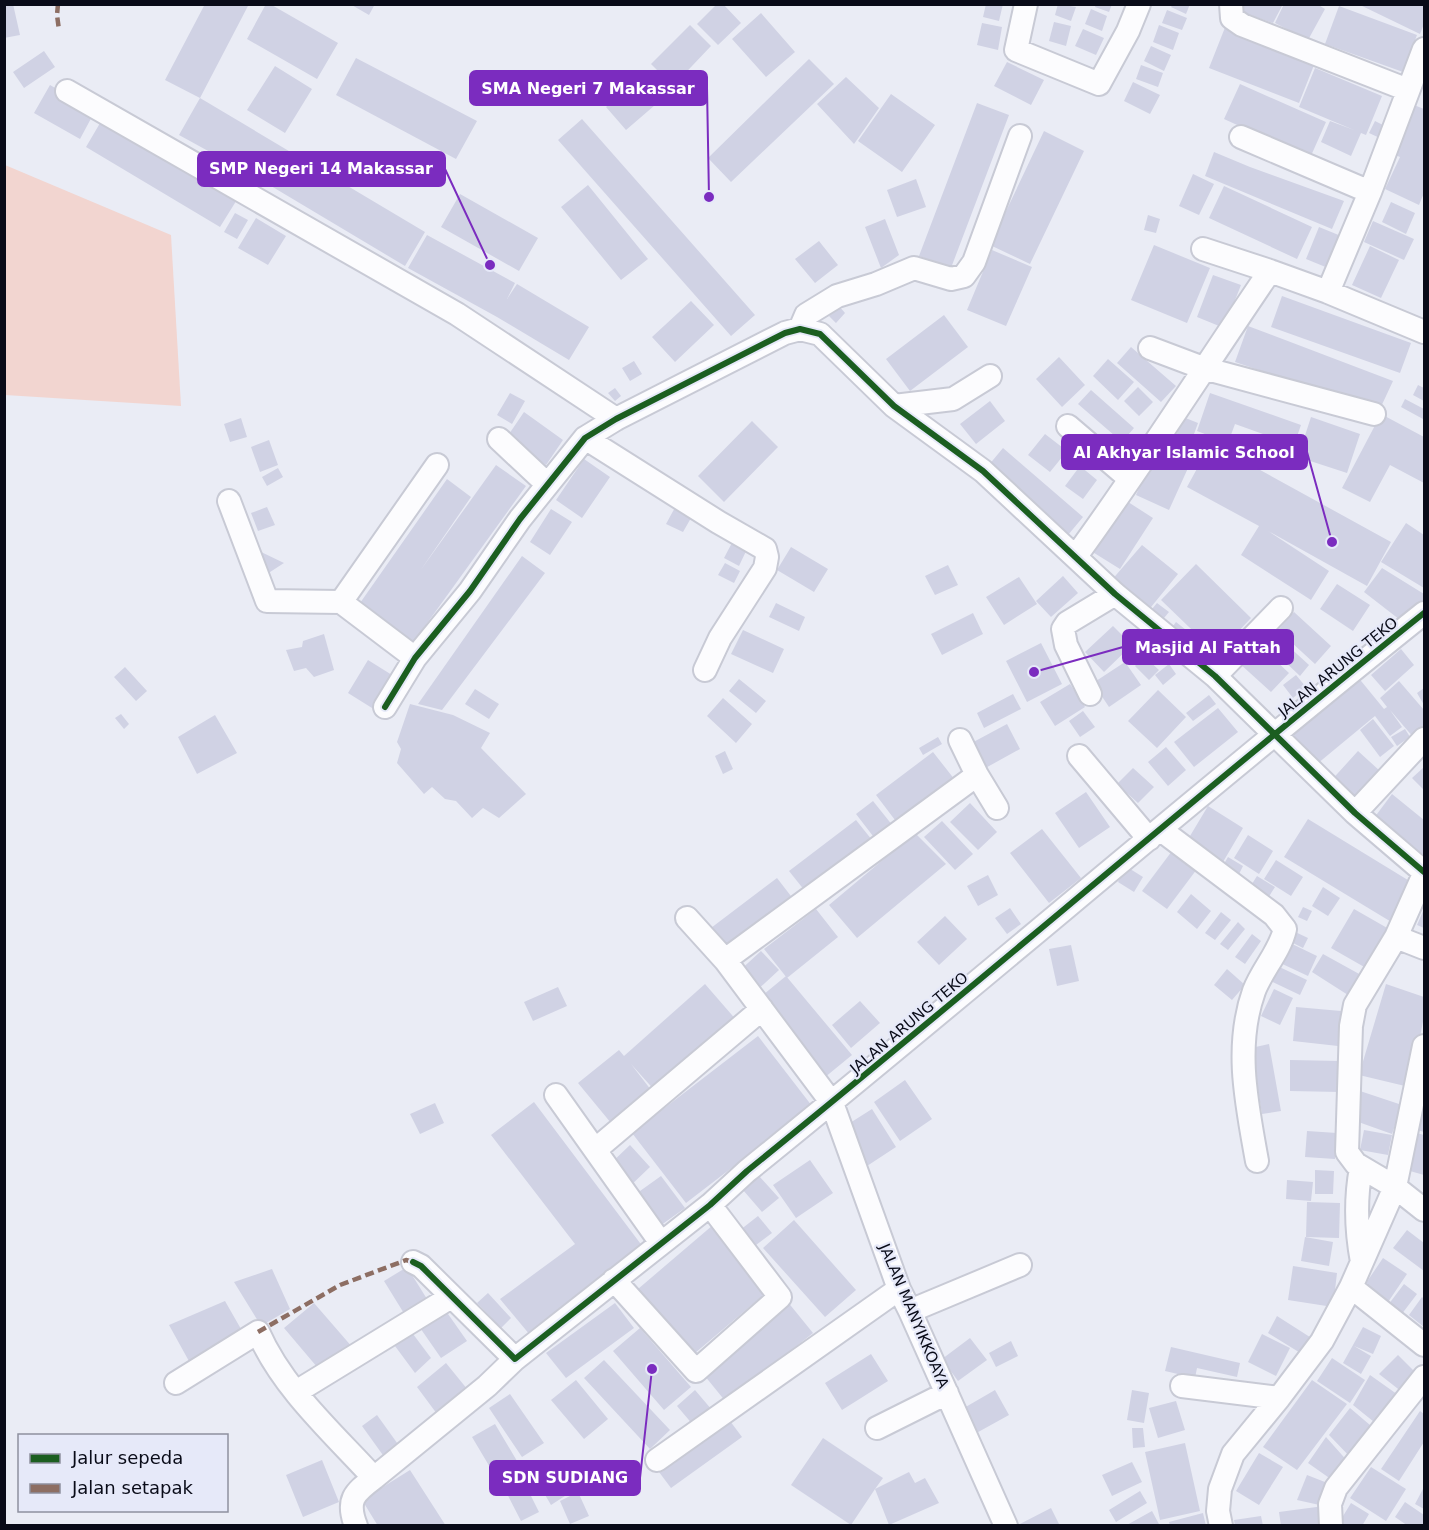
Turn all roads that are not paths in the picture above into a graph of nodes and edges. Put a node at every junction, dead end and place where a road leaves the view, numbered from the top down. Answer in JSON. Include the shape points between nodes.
{"nodes":[{"id":1,"x":1026,"y":4,"type":"edge"},
{"id":2,"x":1139,"y":4,"type":"edge"},
{"id":3,"x":1231,"y":4,"type":"edge"},
{"id":4,"x":1425,"y":49,"type":"edge"},
{"id":5,"x":1408,"y":90,"type":"junction"},
{"id":6,"x":67,"y":91,"type":"dead end"},
{"id":7,"x":1020,"y":136,"type":"dead end"},
{"id":8,"x":1241,"y":137,"type":"dead end"},
{"id":9,"x":1370,"y":192,"type":"junction"},
{"id":10,"x":1203,"y":249,"type":"dead end"},
{"id":11,"x":1270,"y":272,"type":"junction"},
{"id":12,"x":1328,"y":292,"type":"junction"},
{"id":13,"x":800,"y":329,"type":"junction"},
{"id":14,"x":1425,"y":332,"type":"edge"},
{"id":15,"x":1150,"y":348,"type":"dead end"},
{"id":16,"x":1203,"y":368,"type":"junction"},
{"id":17,"x":990,"y":376,"type":"dead end"},
{"id":18,"x":894,"y":406,"type":"junction"},
{"id":19,"x":1374,"y":414,"type":"dead end"},
{"id":20,"x":616,"y":419,"type":"junction"},
{"id":21,"x":1068,"y":426,"type":"dead end"},
{"id":22,"x":585,"y":438,"type":"junction"},
{"id":23,"x":499,"y":439,"type":"dead end"},
{"id":24,"x":437,"y":465,"type":"dead end"},
{"id":25,"x":1130,"y":479,"type":"junction"},
{"id":26,"x":547,"y":484,"type":"junction"},
{"id":27,"x":229,"y":501,"type":"dead end"},
{"id":28,"x":1076,"y":556,"type":"junction"},
{"id":29,"x":1115,"y":594,"type":"junction"},
{"id":30,"x":341,"y":602,"type":"junction"},
{"id":31,"x":1281,"y":608,"type":"dead end"},
{"id":32,"x":1425,"y":613,"type":"edge"},
{"id":33,"x":415,"y":658,"type":"junction"},
{"id":34,"x":705,"y":670,"type":"dead end"},
{"id":35,"x":1215,"y":676,"type":"junction"},
{"id":36,"x":1090,"y":694,"type":"dead end"},
{"id":37,"x":385,"y":707,"type":"dead end"},
{"id":38,"x":1275,"y":733,"type":"junction"},
{"id":39,"x":1425,"y":739,"type":"edge"},
{"id":40,"x":960,"y":740,"type":"dead end"},
{"id":41,"x":1079,"y":756,"type":"dead end"},
{"id":42,"x":977,"y":775,"type":"junction"},
{"id":43,"x":997,"y":808,"type":"dead end"},
{"id":44,"x":1355,"y":813,"type":"junction"},
{"id":45,"x":1155,"y":835,"type":"junction"},
{"id":46,"x":1425,"y":873,"type":"edge"},
{"id":47,"x":687,"y":918,"type":"dead end"},
{"id":48,"x":1396,"y":937,"type":"junction"},
{"id":49,"x":1425,"y":948,"type":"edge"},
{"id":50,"x":725,"y":960,"type":"junction"},
{"id":51,"x":762,"y":1009,"type":"junction"},
{"id":52,"x":1425,"y":1046,"type":"edge"},
{"id":53,"x":556,"y":1095,"type":"dead end"},
{"id":54,"x":832,"y":1103,"type":"junction"},
{"id":55,"x":595,"y":1150,"type":"junction"},
{"id":56,"x":1257,"y":1161,"type":"dead end"},
{"id":57,"x":1361,"y":1168,"type":"junction"},
{"id":58,"x":1395,"y":1187,"type":"junction"},
{"id":59,"x":710,"y":1204,"type":"junction"},
{"id":60,"x":1425,"y":1210,"type":"edge"},
{"id":61,"x":661,"y":1243,"type":"junction"},
{"id":62,"x":413,"y":1262,"type":"dead end"},
{"id":63,"x":1362,"y":1262,"type":"junction"},
{"id":64,"x":1020,"y":1265,"type":"dead end"},
{"id":65,"x":614,"y":1280,"type":"junction"},
{"id":66,"x":1351,"y":1287,"type":"junction"},
{"id":67,"x":899,"y":1289,"type":"junction"},
{"id":68,"x":451,"y":1297,"type":"junction"},
{"id":69,"x":910,"y":1311,"type":"junction"},
{"id":70,"x":1425,"y":1345,"type":"edge"},
{"id":71,"x":515,"y":1359,"type":"junction"},
{"id":72,"x":1425,"y":1377,"type":"edge"},
{"id":73,"x":176,"y":1383,"type":"dead end"},
{"id":74,"x":1182,"y":1386,"type":"dead end"},
{"id":75,"x":296,"y":1392,"type":"junction"},
{"id":76,"x":947,"y":1393,"type":"junction"},
{"id":77,"x":1279,"y":1398,"type":"junction"},
{"id":78,"x":877,"y":1428,"type":"dead end"},
{"id":79,"x":657,"y":1460,"type":"dead end"},
{"id":80,"x":374,"y":1478,"type":"junction"},
{"id":81,"x":1005,"y":1525,"type":"edge"},
{"id":82,"x":356,"y":1526,"type":"edge"},
{"id":83,"x":1221,"y":1526,"type":"edge"},
{"id":84,"x":1331,"y":1526,"type":"edge"}],
"edges":[{"from":1,"to":2,"type":"street","via":[[1016,50],[1099,84]]},
{"from":3,"to":5,"type":"street","via":[[1232,18],[1242,25]]},
{"from":4,"to":5,"type":"street"},
{"from":5,"to":9,"type":"street"},
{"from":6,"to":20,"type":"street","via":[[457,314]]},
{"from":7,"to":13,"type":"street","via":[[974,262],[964,276],[951,279],[914,268],[837,296],[806,315]]},
{"from":8,"to":9,"type":"street"},
{"from":9,"to":12,"type":"street"},
{"from":10,"to":11,"type":"street"},
{"from":11,"to":12,"type":"street"},
{"from":11,"to":16,"type":"street"},
{"from":12,"to":14,"type":"street"},
{"from":13,"to":18,"type":"street","via":[[820,334]]},
{"from":13,"to":20,"type":"street"},
{"from":15,"to":16,"type":"street"},
{"from":16,"to":19,"type":"street"},
{"from":16,"to":25,"type":"street"},
{"from":17,"to":18,"type":"street","via":[[953,399]]},
{"from":18,"to":28,"type":"street","via":[[983,471]]},
{"from":20,"to":22,"type":"street"},
{"from":21,"to":25,"type":"street"},
{"from":22,"to":26,"type":"street"},
{"from":22,"to":34,"type":"street","via":[[759,544],[767,553],[765,568]]},
{"from":23,"to":26,"type":"street"},
{"from":24,"to":30,"type":"street"},
{"from":25,"to":28,"type":"street"},
{"from":26,"to":33,"type":"street","via":[[470,591]]},
{"from":27,"to":30,"type":"street","via":[[267,601]]},
{"from":28,"to":29,"type":"street"},
{"from":29,"to":35,"type":"street"},
{"from":29,"to":36,"type":"street","via":[[1063,629],[1066,645]]},
{"from":30,"to":33,"type":"street"},
{"from":31,"to":35,"type":"street"},
{"from":32,"to":38,"type":"street","name":"JALAN ARUNG TEKO"},
{"from":33,"to":37,"type":"street"},
{"from":35,"to":38,"type":"street"},
{"from":38,"to":44,"type":"street"},
{"from":38,"to":45,"type":"street","name":"JALAN ARUNG TEKO"},
{"from":39,"to":44,"type":"street"},
{"from":40,"to":42,"type":"street"},
{"from":41,"to":45,"type":"street"},
{"from":42,"to":43,"type":"street"},
{"from":42,"to":50,"type":"street"},
{"from":44,"to":46,"type":"street"},
{"from":45,"to":54,"type":"street","name":"JALAN ARUNG TEKO"},
{"from":45,"to":56,"type":"street","via":[[1274,915],[1285,929],[1254,991],[1246,1022],[1244,1088]]},
{"from":46,"to":48,"type":"street"},
{"from":47,"to":50,"type":"street","name":"JALAN MANYIKKOAYA"},
{"from":48,"to":49,"type":"street"},
{"from":48,"to":57,"type":"street","via":[[1355,1005],[1351,1026],[1347,1152]]},
{"from":50,"to":51,"type":"street","name":"JALAN MANYIKKOAYA"},
{"from":51,"to":54,"type":"street","name":"JALAN MANYIKKOAYA"},
{"from":51,"to":55,"type":"street"},
{"from":52,"to":58,"type":"street"},
{"from":53,"to":55,"type":"street"},
{"from":54,"to":59,"type":"street","name":"JALAN ARUNG TEKO"},
{"from":54,"to":67,"type":"street","name":"JALAN MANYIKKOAYA"},
{"from":55,"to":61,"type":"street"},
{"from":57,"to":58,"type":"street"},
{"from":57,"to":63,"type":"street","via":[[1356,1216]]},
{"from":58,"to":60,"type":"street"},
{"from":58,"to":63,"type":"street"},
{"from":59,"to":61,"type":"street","name":"JALAN ARUNG TEKO"},
{"from":59,"to":65,"type":"street","via":[[780,1297],[696,1371]]},
{"from":61,"to":65,"type":"street","name":"JALAN ARUNG TEKO"},
{"from":62,"to":68,"type":"street"},
{"from":63,"to":66,"type":"street"},
{"from":64,"to":69,"type":"street"},
{"from":65,"to":71,"type":"street","name":"JALAN ARUNG TEKO"},
{"from":66,"to":70,"type":"street"},
{"from":66,"to":77,"type":"street","via":[[1322,1341]]},
{"from":67,"to":69,"type":"street","name":"JALAN MANYIKKOAYA"},
{"from":67,"to":79,"type":"street"},
{"from":68,"to":71,"type":"street"},
{"from":68,"to":75,"type":"street"},
{"from":69,"to":76,"type":"street","name":"JALAN MANYIKKOAYA"},
{"from":71,"to":80,"type":"street","name":"JALAN ARUNG TEKO"},
{"from":72,"to":84,"type":"street","via":[[1336,1488],[1330,1504]]},
{"from":73,"to":75,"type":"street","via":[[258,1332]]},
{"from":74,"to":77,"type":"street"},
{"from":75,"to":80,"type":"street"},
{"from":76,"to":78,"type":"street"},
{"from":76,"to":81,"type":"street","name":"JALAN MANYIKKOAYA"},
{"from":77,"to":83,"type":"street","via":[[1233,1454],[1225,1471],[1218,1511]]},
{"from":80,"to":82,"type":"street","via":[[354,1496],[351,1508]]}]}
